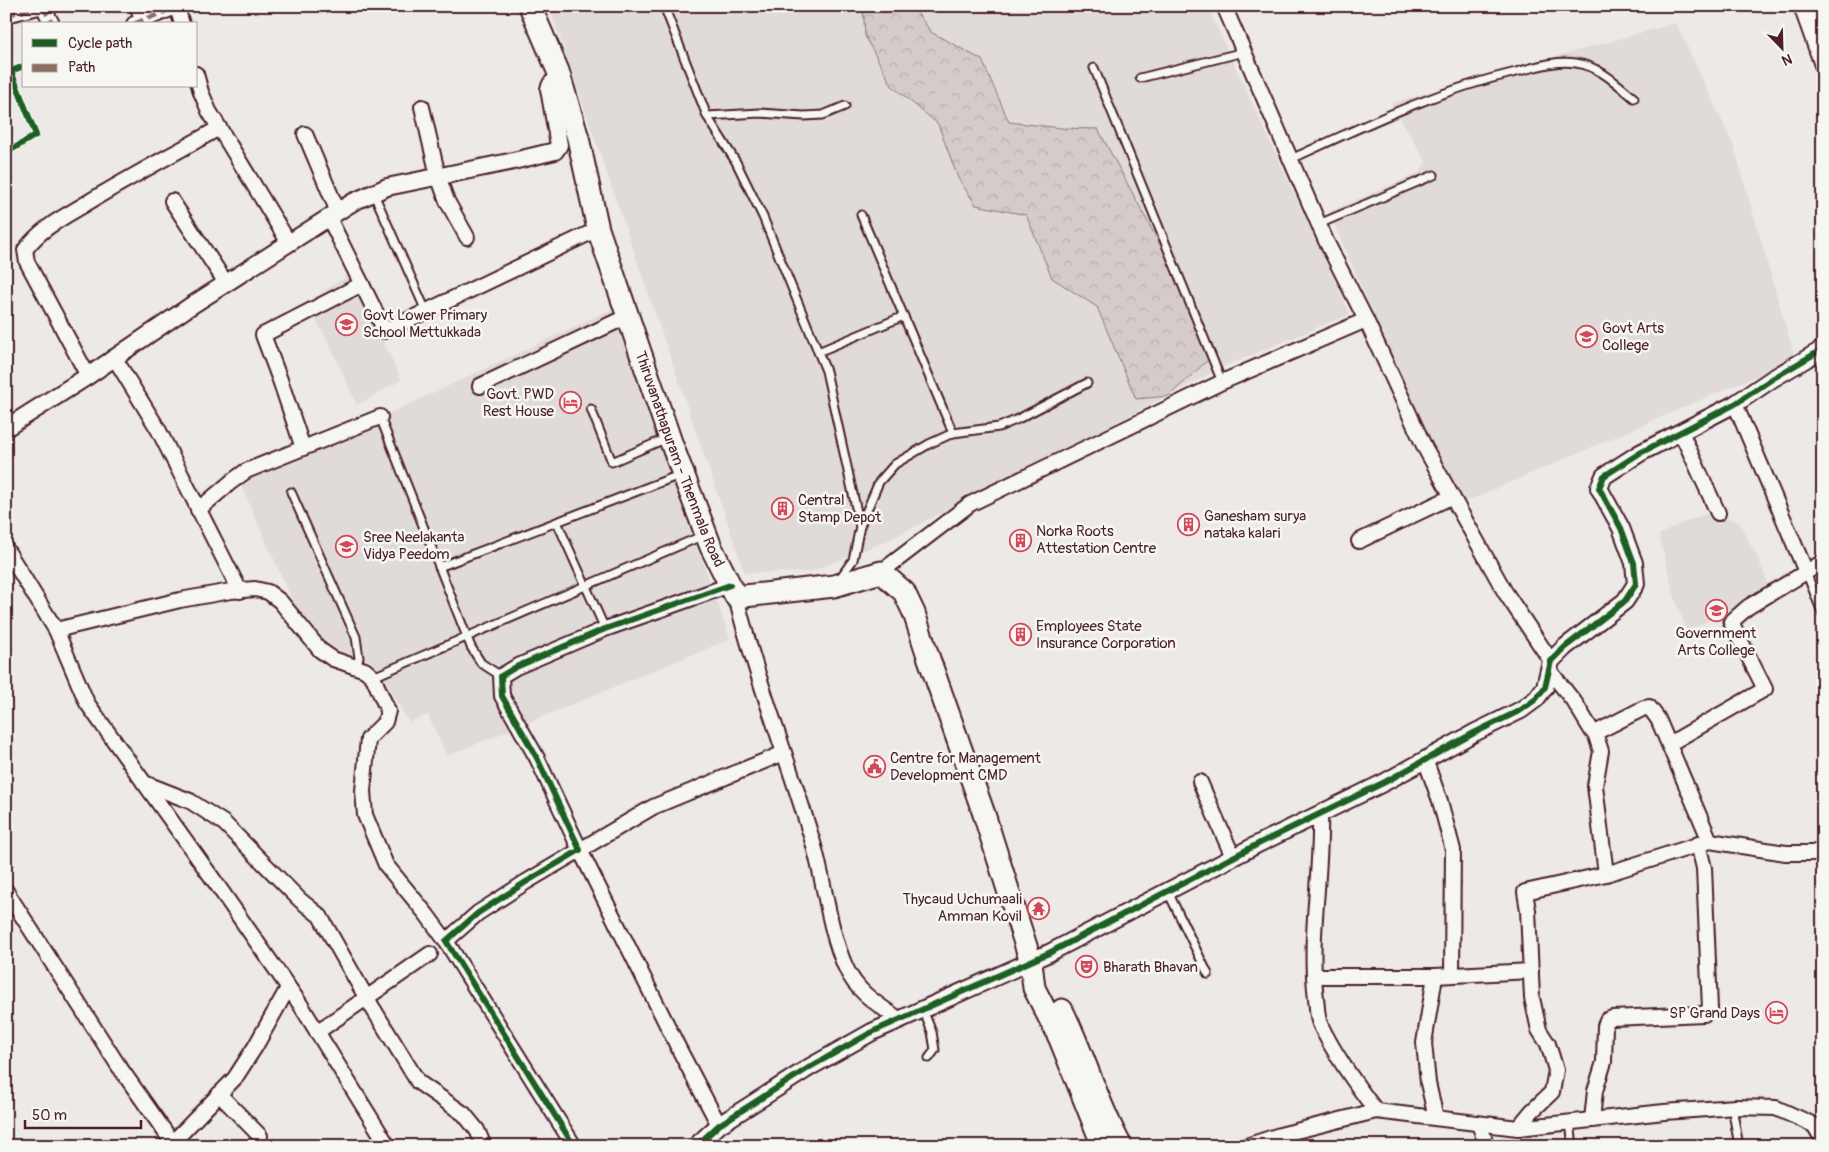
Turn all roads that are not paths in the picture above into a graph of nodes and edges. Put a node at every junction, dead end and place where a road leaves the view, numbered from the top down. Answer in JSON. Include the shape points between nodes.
{"nodes":[{"id":1,"x":43,"y":6,"type":"edge"},
{"id":2,"x":137,"y":6,"type":"edge"},
{"id":3,"x":530,"y":6,"type":"edge"},
{"id":4,"x":664,"y":6,"type":"edge"},
{"id":5,"x":1224,"y":6,"type":"edge"},
{"id":6,"x":1802,"y":6,"type":"edge"},
{"id":7,"x":1814,"y":6,"type":"edge"},
{"id":8,"x":178,"y":7,"type":"edge"},
{"id":9,"x":6,"y":15,"type":"edge"},
{"id":10,"x":51,"y":22,"type":"edge"},
{"id":11,"x":139,"y":22,"type":"edge"},
{"id":12,"x":182,"y":22,"type":"edge"},
{"id":13,"x":1823,"y":27,"type":"edge"},
{"id":14,"x":1244,"y":52,"type":"junction"},
{"id":15,"x":1823,"y":65,"type":"edge"},
{"id":16,"x":1094,"y":68,"type":"dead end"},
{"id":17,"x":560,"y":77,"type":"junction"},
{"id":18,"x":1140,"y":78,"type":"dead end"},
{"id":19,"x":198,"y":81,"type":"edge"},
{"id":20,"x":1634,"y":98,"type":"dead end"},
{"id":21,"x":845,"y":106,"type":"dead end"},
{"id":22,"x":422,"y":107,"type":"dead end"},
{"id":23,"x":707,"y":116,"type":"junction"},
{"id":24,"x":219,"y":128,"type":"junction"},
{"id":25,"x":305,"y":134,"type":"dead end"},
{"id":26,"x":1292,"y":159,"type":"junction"},
{"id":27,"x":1434,"y":175,"type":"dead end"},
{"id":28,"x":438,"y":176,"type":"junction"},
{"id":29,"x":374,"y":193,"type":"junction"},
{"id":30,"x":172,"y":201,"type":"dead end"},
{"id":31,"x":333,"y":215,"type":"junction"},
{"id":32,"x":861,"y":216,"type":"dead end"},
{"id":33,"x":1319,"y":224,"type":"junction"},
{"id":34,"x":598,"y":229,"type":"junction"},
{"id":35,"x":467,"y":237,"type":"dead end"},
{"id":36,"x":289,"y":243,"type":"junction"},
{"id":37,"x":226,"y":283,"type":"junction"},
{"id":38,"x":362,"y":284,"type":"junction"},
{"id":39,"x":426,"y":311,"type":"junction"},
{"id":40,"x":628,"y":316,"type":"junction"},
{"id":41,"x":904,"y":316,"type":"junction"},
{"id":42,"x":1366,"y":320,"type":"junction"},
{"id":43,"x":1823,"y":349,"type":"edge"},
{"id":44,"x":818,"y":352,"type":"junction"},
{"id":45,"x":114,"y":358,"type":"junction"},
{"id":46,"x":88,"y":376,"type":"junction"},
{"id":47,"x":1222,"y":382,"type":"junction"},
{"id":48,"x":1086,"y":383,"type":"dead end"},
{"id":49,"x":480,"y":386,"type":"dead end"},
{"id":50,"x":1735,"y":404,"type":"junction"},
{"id":51,"x":591,"y":409,"type":"dead end"},
{"id":52,"x":380,"y":417,"type":"joint"},
{"id":53,"x":6,"y":428,"type":"edge"},
{"id":54,"x":1680,"y":432,"type":"junction"},
{"id":55,"x":953,"y":433,"type":"junction"},
{"id":56,"x":670,"y":437,"type":"junction"},
{"id":57,"x":303,"y":448,"type":"junction"},
{"id":58,"x":683,"y":474,"type":"junction"},
{"id":59,"x":291,"y":492,"type":"dead end"},
{"id":60,"x":1451,"y":497,"type":"junction"},
{"id":61,"x":198,"y":510,"type":"junction"},
{"id":62,"x":1718,"y":513,"type":"dead end"},
{"id":63,"x":556,"y":522,"type":"junction"},
{"id":64,"x":860,"y":526,"type":"junction"},
{"id":65,"x":706,"y":534,"type":"junction"},
{"id":66,"x":1360,"y":541,"type":"dead end"},
{"id":67,"x":6,"y":549,"type":"edge"},
{"id":68,"x":1823,"y":562,"type":"edge"},
{"id":69,"x":439,"y":566,"type":"junction"},
{"id":70,"x":881,"y":572,"type":"junction"},
{"id":71,"x":1806,"y":572,"type":"junction"},
{"id":72,"x":585,"y":586,"type":"junction"},
{"id":73,"x":834,"y":586,"type":"junction"},
{"id":74,"x":240,"y":591,"type":"junction"},
{"id":75,"x":733,"y":591,"type":"junction"},
{"id":76,"x":1823,"y":615,"type":"edge"},
{"id":77,"x":605,"y":629,"type":"junction"},
{"id":78,"x":56,"y":630,"type":"junction"},
{"id":79,"x":467,"y":637,"type":"junction"},
{"id":80,"x":1550,"y":666,"type":"junction"},
{"id":81,"x":356,"y":667,"type":"junction"},
{"id":82,"x":501,"y":676,"type":"junction"},
{"id":83,"x":373,"y":677,"type":"junction"},
{"id":84,"x":1595,"y":733,"type":"junction"},
{"id":85,"x":1669,"y":744,"type":"junction"},
{"id":86,"x":784,"y":753,"type":"junction"},
{"id":87,"x":1424,"y":760,"type":"junction"},
{"id":88,"x":1200,"y":782,"type":"dead end"},
{"id":89,"x":144,"y":783,"type":"junction"},
{"id":90,"x":1320,"y":814,"type":"junction"},
{"id":91,"x":1704,"y":843,"type":"junction"},
{"id":92,"x":1823,"y":849,"type":"edge"},
{"id":93,"x":580,"y":850,"type":"junction"},
{"id":94,"x":1233,"y":857,"type":"junction"},
{"id":95,"x":1606,"y":874,"type":"junction"},
{"id":96,"x":6,"y":891,"type":"edge"},
{"id":97,"x":1167,"y":892,"type":"junction"},
{"id":98,"x":446,"y":941,"type":"junction"},
{"id":99,"x":430,"y":954,"type":"dead end"},
{"id":100,"x":1031,"y":962,"type":"junction"},
{"id":101,"x":1530,"y":971,"type":"junction"},
{"id":102,"x":1208,"y":974,"type":"dead end"},
{"id":103,"x":1452,"y":975,"type":"junction"},
{"id":104,"x":1314,"y":976,"type":"junction"},
{"id":105,"x":1435,"y":976,"type":"junction"},
{"id":106,"x":288,"y":988,"type":"junction"},
{"id":107,"x":366,"y":997,"type":"junction"},
{"id":108,"x":923,"y":1010,"type":"junction"},
{"id":109,"x":900,"y":1020,"type":"junction"},
{"id":110,"x":317,"y":1032,"type":"junction"},
{"id":111,"x":929,"y":1058,"type":"dead end"},
{"id":112,"x":220,"y":1094,"type":"junction"},
{"id":113,"x":1732,"y":1107,"type":"junction"},
{"id":114,"x":1376,"y":1111,"type":"junction"},
{"id":115,"x":1436,"y":1118,"type":"junction"},
{"id":116,"x":1592,"y":1120,"type":"junction"},
{"id":117,"x":1570,"y":1123,"type":"junction"},
{"id":118,"x":1479,"y":1124,"type":"junction"},
{"id":119,"x":719,"y":1125,"type":"junction"},
{"id":120,"x":1518,"y":1128,"type":"junction"},
{"id":121,"x":260,"y":1136,"type":"dead end"},
{"id":122,"x":1823,"y":1140,"type":"edge"},
{"id":123,"x":174,"y":1144,"type":"edge"},
{"id":124,"x":1106,"y":1145,"type":"edge"},
{"id":125,"x":388,"y":1146,"type":"edge"},
{"id":126,"x":484,"y":1146,"type":"edge"},
{"id":127,"x":574,"y":1146,"type":"edge"},
{"id":128,"x":696,"y":1146,"type":"edge"},
{"id":129,"x":1246,"y":1146,"type":"edge"},
{"id":130,"x":1487,"y":1146,"type":"edge"},
{"id":131,"x":1573,"y":1146,"type":"edge"},
{"id":132,"x":1739,"y":1146,"type":"edge"}],
"edges":[{"from":1,"to":9,"type":"street"},
{"from":1,"to":10,"type":"street"},
{"from":2,"to":11,"type":"street"},
{"from":3,"to":17,"type":"main road","name":"Thiruvanathapuram - Thenmala Road"},
{"from":4,"to":23,"type":"lane"},
{"from":5,"to":14,"type":"street"},
{"from":6,"to":15,"type":"street"},
{"from":7,"to":13,"type":"main road"},
{"from":8,"to":11,"type":"street"},
{"from":8,"to":12,"type":"street"},
{"from":14,"to":18,"type":"lane"},
{"from":14,"to":26,"type":"street"},
{"from":16,"to":47,"type":"lane"},
{"from":17,"to":28,"type":"street","via":[[551,84],[549,91],[557,149]]},
{"from":17,"to":34,"type":"main road","name":"Thiruvanathapuram - Thenmala Road","via":[[578,138]]},
{"from":19,"to":24,"type":"street"},
{"from":20,"to":26,"type":"lane","via":[[1595,69],[1577,63],[1558,62],[1489,78],[1436,95]]},
{"from":21,"to":23,"type":"lane","via":[[823,115]]},
{"from":22,"to":28,"type":"street"},
{"from":23,"to":44,"type":"lane","via":[[736,162],[763,217]]},
{"from":24,"to":36,"type":"street"},
{"from":24,"to":46,"type":"street","via":[[48,226],[25,250],[27,262]]},
{"from":25,"to":31,"type":"street"},
{"from":26,"to":33,"type":"street"},
{"from":27,"to":33,"type":"lane"},
{"from":28,"to":29,"type":"street"},
{"from":28,"to":35,"type":"street","via":[[447,201]]},
{"from":29,"to":31,"type":"street"},
{"from":29,"to":39,"type":"lane"},
{"from":30,"to":37,"type":"street"},
{"from":31,"to":36,"type":"street"},
{"from":31,"to":38,"type":"street"},
{"from":32,"to":41,"type":"lane"},
{"from":33,"to":42,"type":"street"},
{"from":34,"to":39,"type":"street"},
{"from":34,"to":40,"type":"main road","name":"Thiruvanathapuram - Thenmala Road"},
{"from":36,"to":37,"type":"street"},
{"from":37,"to":45,"type":"street"},
{"from":38,"to":39,"type":"street","via":[[385,331]]},
{"from":38,"to":57,"type":"street","via":[[263,335]]},
{"from":40,"to":49,"type":"street"},
{"from":40,"to":56,"type":"main road","name":"Thiruvanathapuram - Thenmala Road"},
{"from":41,"to":44,"type":"lane"},
{"from":41,"to":55,"type":"lane"},
{"from":42,"to":47,"type":"street"},
{"from":42,"to":60,"type":"street"},
{"from":43,"to":50,"type":"street"},
{"from":44,"to":64,"type":"lane","via":[[826,372]]},
{"from":45,"to":46,"type":"street"},
{"from":45,"to":61,"type":"street","via":[[158,429]]},
{"from":46,"to":53,"type":"street"},
{"from":47,"to":70,"type":"street","via":[[970,504]]},
{"from":48,"to":55,"type":"lane","via":[[999,427]]},
{"from":50,"to":54,"type":"street"},
{"from":50,"to":71,"type":"street"},
{"from":51,"to":56,"type":"lane","via":[[612,462]]},
{"from":52,"to":57,"type":"street"},
{"from":52,"to":69,"type":"lane"},
{"from":54,"to":62,"type":"street"},
{"from":54,"to":80,"type":"street","via":[[1604,476],[1599,488],[1621,528],[1634,563],[1636,584],[1625,601],[1565,647]]},
{"from":55,"to":64,"type":"lane","via":[[895,464],[879,482]]},
{"from":56,"to":58,"type":"main road","name":"Thiruvanathapuram - Thenmala Road"},
{"from":57,"to":61,"type":"street","via":[[246,471]]},
{"from":58,"to":63,"type":"lane"},
{"from":58,"to":65,"type":"main road","name":"Thiruvanathapuram - Thenmala Road"},
{"from":59,"to":81,"type":"lane","via":[[356,638],[359,658]]},
{"from":60,"to":66,"type":"street"},
{"from":60,"to":80,"type":"street"},
{"from":61,"to":74,"type":"street"},
{"from":63,"to":69,"type":"lane"},
{"from":63,"to":72,"type":"lane"},
{"from":64,"to":73,"type":"lane","via":[[853,560]]},
{"from":65,"to":72,"type":"lane"},
{"from":65,"to":75,"type":"main road","name":"Thiruvanathapuram - Thenmala Road"},
{"from":67,"to":78,"type":"street"},
{"from":68,"to":71,"type":"street"},
{"from":69,"to":79,"type":"lane"},
{"from":70,"to":73,"type":"main road"},
{"from":70,"to":100,"type":"main road","via":[[904,592],[914,613]]},
{"from":71,"to":76,"type":"lane"},
{"from":71,"to":85,"type":"street","via":[[1748,607],[1731,622],[1765,689]]},
{"from":72,"to":77,"type":"lane"},
{"from":72,"to":79,"type":"lane"},
{"from":73,"to":75,"type":"main road"},
{"from":74,"to":78,"type":"street","via":[[180,600]]},
{"from":74,"to":81,"type":"street","via":[[255,589],[268,592],[280,601],[320,650],[333,659]]},
{"from":75,"to":77,"type":"street"},
{"from":75,"to":86,"type":"street"},
{"from":77,"to":82,"type":"street"},
{"from":78,"to":89,"type":"street","via":[[87,703]]},
{"from":79,"to":82,"type":"lane","via":[[482,663]]},
{"from":79,"to":83,"type":"lane"},
{"from":80,"to":84,"type":"street"},
{"from":80,"to":87,"type":"street","via":[[1545,687],[1536,699]]},
{"from":81,"to":83,"type":"street"},
{"from":82,"to":93,"type":"street","via":[[502,696],[537,758]]},
{"from":83,"to":98,"type":"street","via":[[388,711],[385,722],[368,739],[363,790],[365,816],[386,865]]},
{"from":84,"to":85,"type":"street","via":[[1649,708],[1658,719]]},
{"from":84,"to":95,"type":"street","via":[[1601,751],[1595,786]]},
{"from":85,"to":91,"type":"street"},
{"from":86,"to":93,"type":"street","via":[[653,807]]},
{"from":86,"to":109,"type":"street","via":[[812,839],[834,934],[846,969],[860,991]]},
{"from":87,"to":90,"type":"street"},
{"from":87,"to":103,"type":"street","via":[[1440,801],[1453,850]]},
{"from":88,"to":94,"type":"street"},
{"from":89,"to":106,"type":"street"},
{"from":89,"to":107,"type":"street","via":[[190,801],[224,823],[320,916]]},
{"from":90,"to":94,"type":"street"},
{"from":90,"to":104,"type":"street"},
{"from":91,"to":92,"type":"street","via":[[1786,854],[1813,854]]},
{"from":91,"to":95,"type":"street"},
{"from":91,"to":116,"type":"street","via":[[1710,1009],[1704,1014],[1607,1020],[1604,1062],[1595,1091]]},
{"from":93,"to":98,"type":"street","via":[[478,913]]},
{"from":93,"to":119,"type":"street"},
{"from":94,"to":97,"type":"street"},
{"from":95,"to":101,"type":"street","via":[[1525,892]]},
{"from":96,"to":123,"type":"street","via":[[118,1066]]},
{"from":97,"to":100,"type":"street"},
{"from":97,"to":102,"type":"lane"},
{"from":98,"to":127,"type":"street"},
{"from":99,"to":107,"type":"street"},
{"from":100,"to":108,"type":"street"},
{"from":100,"to":124,"type":"main road","via":[[1034,988]]},
{"from":101,"to":103,"type":"street"},
{"from":101,"to":120,"type":"street","via":[[1539,1030],[1548,1044],[1556,1070],[1552,1092]]},
{"from":103,"to":105,"type":"street"},
{"from":104,"to":105,"type":"street"},
{"from":104,"to":114,"type":"street","via":[[1320,1023],[1354,1082]]},
{"from":105,"to":115,"type":"street","via":[[1424,1043],[1428,1084]]},
{"from":106,"to":110,"type":"street"},
{"from":106,"to":112,"type":"street","via":[[255,1047]]},
{"from":107,"to":110,"type":"street"},
{"from":107,"to":126,"type":"street","via":[[418,1082],[464,1114],[477,1130]]},
{"from":108,"to":109,"type":"street"},
{"from":108,"to":111,"type":"lane","via":[[935,1050]]},
{"from":109,"to":119,"type":"street","via":[[810,1067]]},
{"from":110,"to":125,"type":"street"},
{"from":112,"to":121,"type":"street"},
{"from":112,"to":123,"type":"street"},
{"from":113,"to":116,"type":"street"},
{"from":113,"to":122,"type":"street","via":[[1776,1108],[1814,1125]]},
{"from":113,"to":132,"type":"lane"},
{"from":114,"to":115,"type":"street"},
{"from":114,"to":129,"type":"street"},
{"from":115,"to":118,"type":"street"},
{"from":116,"to":117,"type":"street"},
{"from":117,"to":120,"type":"street"},
{"from":117,"to":131,"type":"lane"},
{"from":118,"to":120,"type":"street"},
{"from":118,"to":130,"type":"street"},
{"from":119,"to":128,"type":"street"}]}
